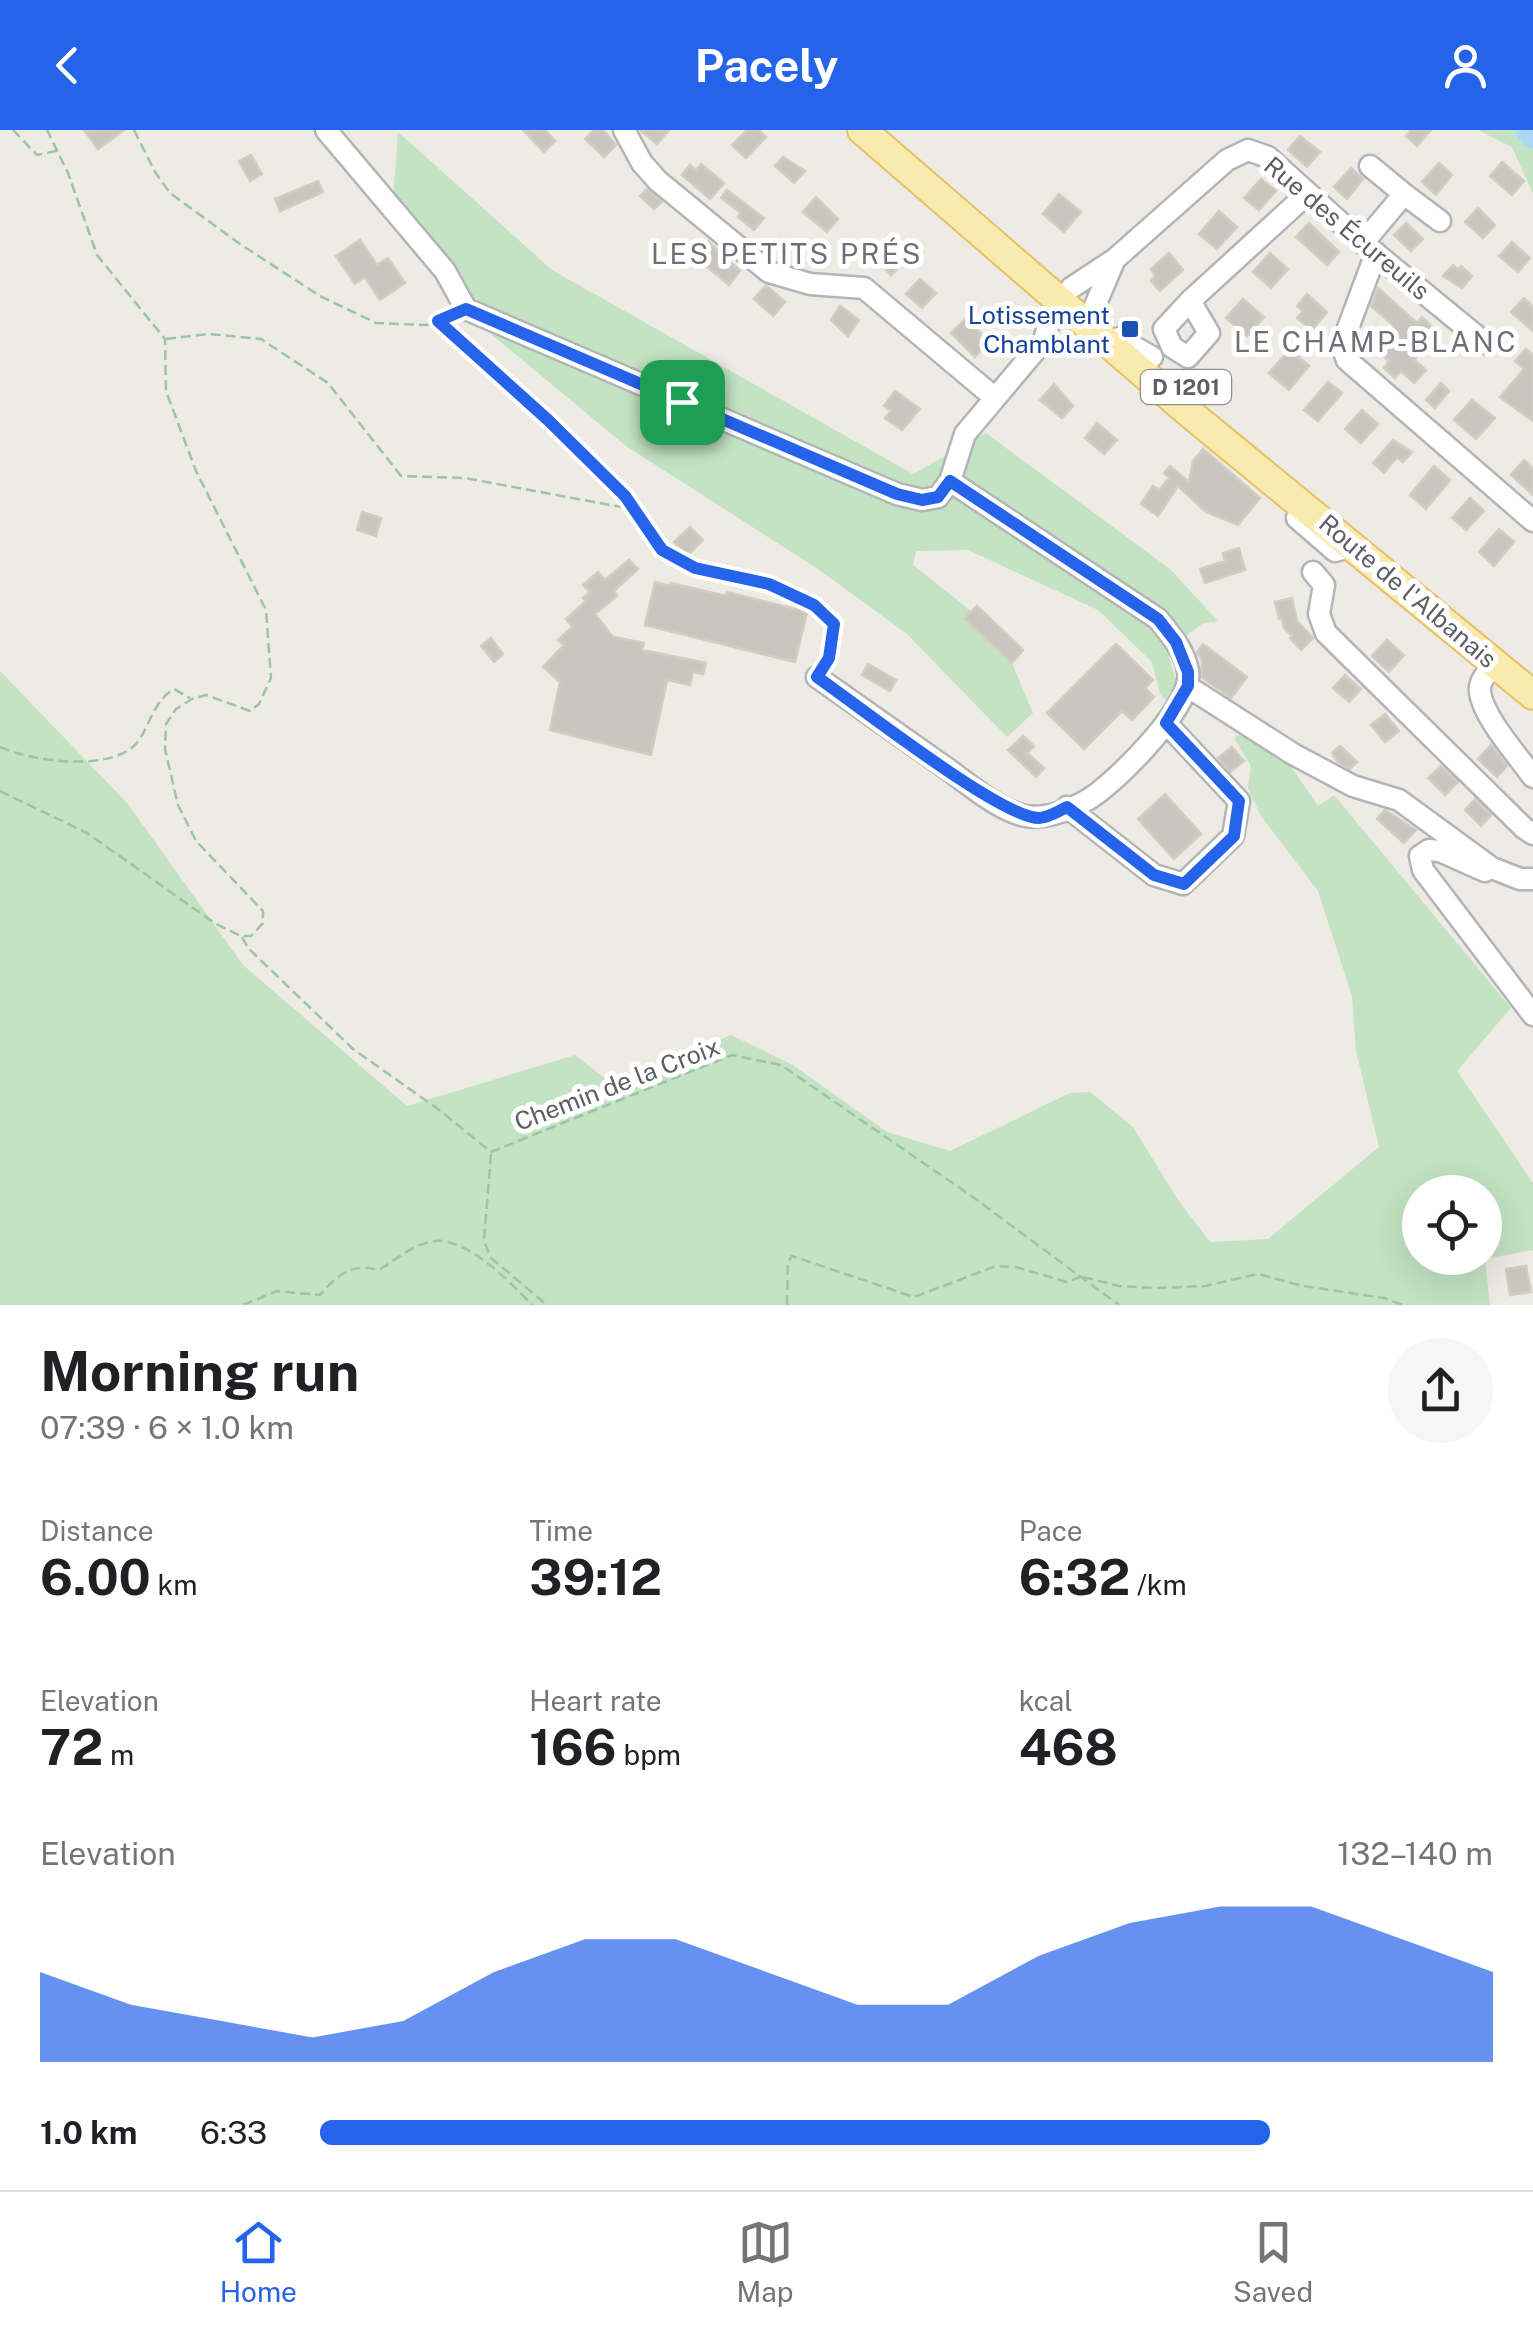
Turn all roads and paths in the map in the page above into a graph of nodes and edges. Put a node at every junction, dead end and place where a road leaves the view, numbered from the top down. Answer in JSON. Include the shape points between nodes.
{"nodes":[{"id":1,"x":14,"y":130,"type":"edge"},
{"id":2,"x":48,"y":130,"type":"edge"},
{"id":3,"x":134,"y":130,"type":"edge"},
{"id":4,"x":326,"y":130,"type":"edge"},
{"id":5,"x":624,"y":130,"type":"edge"},
{"id":6,"x":862,"y":130,"type":"edge"},
{"id":7,"x":873,"y":130,"type":"edge"},
{"id":8,"x":58,"y":150,"type":"junction"},
{"id":9,"x":1370,"y":166,"type":"dead end"},
{"id":10,"x":1307,"y":194,"type":"junction"},
{"id":11,"x":1404,"y":194,"type":"junction"},
{"id":12,"x":1440,"y":221,"type":"dead end"},
{"id":13,"x":1370,"y":248,"type":"junction"},
{"id":14,"x":1115,"y":259,"type":"junction"},
{"id":15,"x":1190,"y":301,"type":"dead end"},
{"id":16,"x":1076,"y":303,"type":"junction"},
{"id":17,"x":466,"y":309,"type":"junction"},
{"id":18,"x":438,"y":321,"type":"junction"},
{"id":19,"x":165,"y":340,"type":"junction"},
{"id":20,"x":1486,"y":343,"type":"dead end"},
{"id":21,"x":995,"y":398,"type":"junction"},
{"id":22,"x":1202,"y":423,"type":"junction"},
{"id":23,"x":950,"y":481,"type":"junction"},
{"id":24,"x":1283,"y":487,"type":"junction"},
{"id":25,"x":637,"y":510,"type":"junction"},
{"id":26,"x":1533,"y":521,"type":"edge"},
{"id":27,"x":1354,"y":546,"type":"junction"},
{"id":28,"x":1313,"y":572,"type":"dead end"},
{"id":29,"x":1495,"y":663,"type":"junction"},
{"id":30,"x":817,"y":677,"type":"joint"},
{"id":31,"x":1188,"y":686,"type":"junction"},
{"id":32,"x":1533,"y":695,"type":"edge"},
{"id":33,"x":192,"y":699,"type":"junction"},
{"id":34,"x":1166,"y":723,"type":"junction"},
{"id":35,"x":0,"y":747,"type":"edge"},
{"id":36,"x":1533,"y":777,"type":"edge"},
{"id":37,"x":0,"y":791,"type":"edge"},
{"id":38,"x":1067,"y":807,"type":"junction"},
{"id":39,"x":1533,"y":834,"type":"edge"},
{"id":40,"x":1492,"y":868,"type":"junction"},
{"id":41,"x":1533,"y":878,"type":"edge"},
{"id":42,"x":241,"y":936,"type":"junction"},
{"id":43,"x":1533,"y":1015,"type":"edge"},
{"id":44,"x":491,"y":1152,"type":"junction"},
{"id":45,"x":1081,"y":1276,"type":"junction"},
{"id":46,"x":243,"y":1305,"type":"edge"},
{"id":47,"x":532,"y":1305,"type":"edge"},
{"id":48,"x":547,"y":1305,"type":"edge"},
{"id":49,"x":788,"y":1305,"type":"edge"},
{"id":50,"x":1119,"y":1305,"type":"edge"},
{"id":51,"x":1403,"y":1305,"type":"edge"}],
"edges":[{"from":1,"to":8,"type":"path","via":[[37,154]]},
{"from":2,"to":8,"type":"path"},
{"from":3,"to":18,"type":"path","via":[[170,193],[320,296],[376,324]]},
{"from":4,"to":17,"type":"street","via":[[444,271]]},
{"from":5,"to":21,"type":"street","via":[[658,182],[770,272],[810,284],[864,288]]},
{"from":6,"to":16,"type":"main road","via":[[1002,251]]},
{"from":7,"to":16,"type":"main road","name":"Route de l'Albanais","number":"D 1201"},
{"from":8,"to":19,"type":"path","via":[[97,256]]},
{"from":9,"to":11,"type":"street"},
{"from":10,"to":13,"type":"street","name":"Rue des Écureuils"},
{"from":10,"to":14,"type":"street","name":"Rue des Écureuils","via":[[1268,158],[1248,150]]},
{"from":10,"to":15,"type":"street"},
{"from":11,"to":12,"type":"street"},
{"from":11,"to":13,"type":"street"},
{"from":13,"to":20,"type":"street","name":"Rue des Écureuils"},
{"from":13,"to":26,"type":"street","via":[[1345,336],[1347,360]]},
{"from":14,"to":16,"type":"street","name":"Rue des Écureuils"},
{"from":14,"to":16,"type":"street","name":"Rue des Écureuils"},
{"from":16,"to":21,"type":"street","via":[[1052,316],[1044,340]]},
{"from":16,"to":22,"type":"main road","name":"Route de l'Albanais","number":"D 1201"},
{"from":16,"to":24,"type":"main road","name":"Route de l'Albanais","number":"D 1201","via":[[1152,357],[1266,462]]},
{"from":17,"to":18,"type":"path"},
{"from":17,"to":23,"type":"street","via":[[897,494],[938,497]]},
{"from":18,"to":25,"type":"path"},
{"from":19,"to":25,"type":"path","via":[[208,334],[262,340],[328,383],[401,476],[465,478]]},
{"from":19,"to":33,"type":"path","via":[[166,391],[196,471],[266,610],[270,661],[271,678],[250,711],[206,695]]},
{"from":21,"to":23,"type":"street","via":[[966,434]]},
{"from":22,"to":24,"type":"main road","name":"Route de l'Albanais","number":"D 1201"},
{"from":22,"to":27,"type":"street","via":[[1209,444],[1335,551]]},
{"from":23,"to":31,"type":"street","via":[[1158,619],[1176,642]]},
{"from":24,"to":27,"type":"main road","name":"Route de l'Albanais","number":"D 1201"},
{"from":25,"to":30,"type":"path","via":[[662,550],[695,568],[769,584],[814,605],[834,624],[829,658]]},
{"from":27,"to":29,"type":"main road","name":"Route de l'Albanais","number":"D 1201"},
{"from":28,"to":39,"type":"street","via":[[1324,584],[1319,614],[1326,633]]},
{"from":29,"to":32,"type":"main road","name":"Route de l'Albanais","number":"D 1201"},
{"from":29,"to":36,"type":"street","via":[[1480,692]]},
{"from":30,"to":38,"type":"street","via":[[1018,814],[1041,819]]},
{"from":31,"to":34,"type":"street"},
{"from":31,"to":40,"type":"street","via":[[1292,754],[1353,786],[1398,800]]},
{"from":33,"to":35,"type":"path","via":[[174,689],[163,695],[126,754],[58,760]]},
{"from":33,"to":42,"type":"path","via":[[166,724],[169,768],[196,841],[262,911],[260,930]]},
{"from":34,"to":38,"type":"street","via":[[1097,794]]},
{"from":34,"to":38,"type":"street","via":[[1239,801],[1234,836],[1184,884],[1154,875]]},
{"from":37,"to":42,"type":"path","name":"Chemin de la Croix","via":[[87,833]]},
{"from":40,"to":41,"type":"street"},
{"from":40,"to":43,"type":"street","via":[[1484,872],[1440,851],[1420,856],[1422,870]]},
{"from":42,"to":44,"type":"path","name":"Chemin de la Croix","via":[[353,1049]]},
{"from":44,"to":45,"type":"path","name":"Chemin de la Croix","via":[[732,1055],[781,1065]]},
{"from":44,"to":48,"type":"path","via":[[484,1240],[490,1256]]},
{"from":45,"to":49,"type":"path","via":[[1067,1282],[996,1266],[914,1297],[792,1256]]},
{"from":45,"to":50,"type":"path","name":"Chemin de la Croix"},
{"from":45,"to":51,"type":"path","name":"Chemin de la Croix","via":[[1158,1288],[1258,1274]]},
{"from":46,"to":47,"type":"path","via":[[277,1291],[320,1295],[352,1269],[379,1270],[438,1240],[471,1252]]}]}
